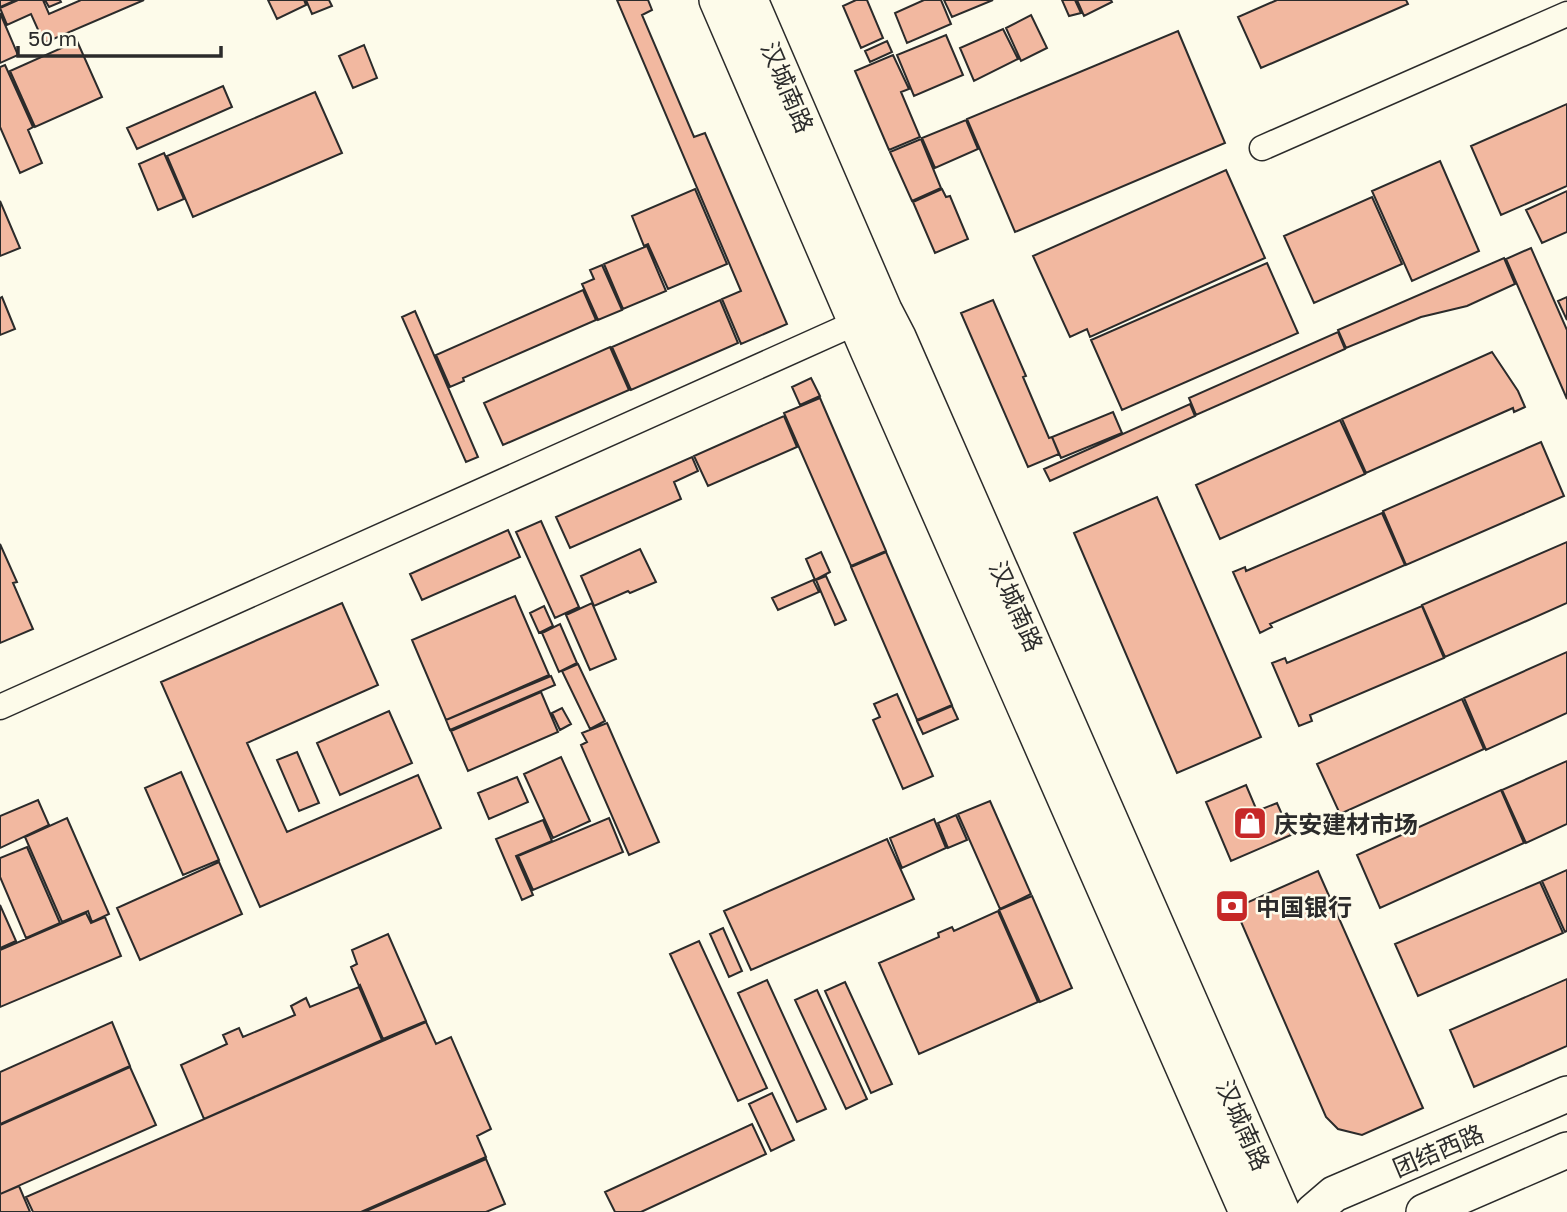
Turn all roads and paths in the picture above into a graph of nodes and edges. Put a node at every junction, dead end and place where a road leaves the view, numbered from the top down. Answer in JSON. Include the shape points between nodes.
{"nodes":[{"id":1,"x":717,"y":0,"type":"edge"},
{"id":2,"x":750,"y":0,"type":"edge"},
{"id":3,"x":1567,"y":14,"type":"edge"},
{"id":4,"x":1262,"y":148,"type":"dead end"},
{"id":5,"x":870,"y":316,"type":"junction"},
{"id":6,"x":0,"y":707,"type":"edge"},
{"id":7,"x":1567,"y":1094,"type":"edge"},
{"id":8,"x":1567,"y":1150,"type":"edge"},
{"id":9,"x":1247,"y":1212,"type":"edge"},
{"id":10,"x":1282,"y":1212,"type":"edge"},
{"id":11,"x":1312,"y":1212,"type":"edge"},
{"id":12,"x":1424,"y":1212,"type":"edge"}],
"edges":[{"from":1,"to":5,"type":"main road","name":"汉城南路"},
{"from":2,"to":5,"type":"main road","name":"汉城南路"},
{"from":3,"to":4,"type":"street"},
{"from":5,"to":6,"type":"street"},
{"from":5,"to":9,"type":"main road","name":"汉城南路"},
{"from":5,"to":10,"type":"main road","name":"汉城南路","via":[[898,337]]},
{"from":7,"to":11,"type":"main road","name":"团结西路","via":[[1334,1194]]},
{"from":8,"to":12,"type":"main road"}]}
